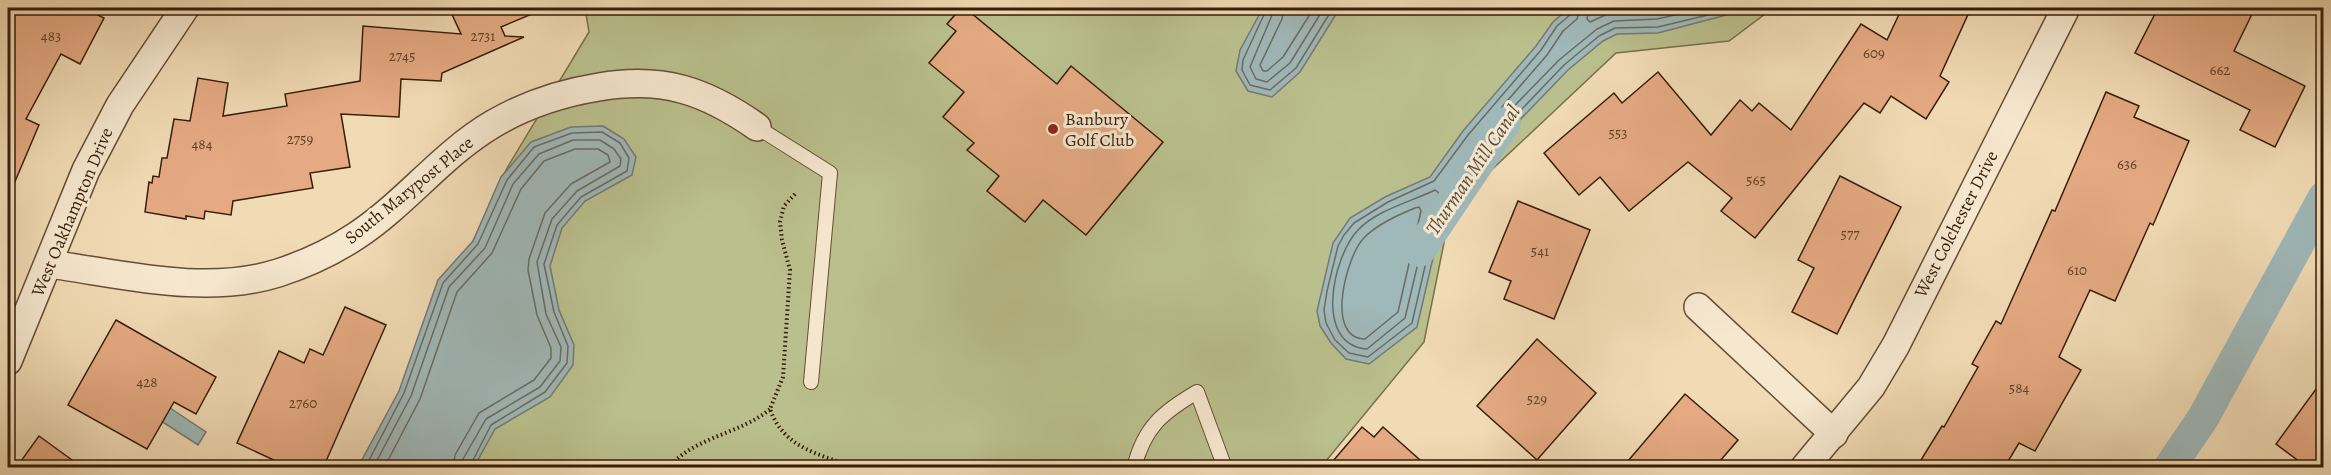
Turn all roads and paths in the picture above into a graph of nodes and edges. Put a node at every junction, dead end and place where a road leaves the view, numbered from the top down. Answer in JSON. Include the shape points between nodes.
{"nodes":[{"id":1,"x":185,"y":8,"type":"edge"},
{"id":2,"x":2066,"y":8,"type":"edge"},
{"id":3,"x":757,"y":127,"type":"joint"},
{"id":4,"x":49,"y":264,"type":"junction"},
{"id":5,"x":1698,"y":308,"type":"dead end"},
{"id":6,"x":8,"y":361,"type":"edge"},
{"id":7,"x":811,"y":382,"type":"dead end"},
{"id":8,"x":770,"y":410,"type":"dead end"},
{"id":9,"x":1834,"y":434,"type":"junction"},
{"id":10,"x":668,"y":468,"type":"edge"},
{"id":11,"x":1134,"y":468,"type":"edge"},
{"id":12,"x":1225,"y":468,"type":"edge"},
{"id":13,"x":1804,"y":468,"type":"edge"}],
"edges":[{"from":1,"to":4,"type":"street","name":"West Oakhampton Drive","via":[[120,105],[86,170]]},
{"from":2,"to":9,"type":"street","name":"West Colchester Drive","via":[[1896,345],[1871,387]]},
{"from":3,"to":4,"type":"street","name":"South Marypost Place","via":[[725,105],[692,91],[654,84],[613,84],[569,92],[531,104],[492,124],[357,235],[319,258],[277,273],[193,284]]},
{"from":3,"to":7,"type":"lane","via":[[830,173]]},
{"from":4,"to":6,"type":"street","name":"West Oakhampton Drive"},
{"from":5,"to":9,"type":"street"},
{"from":8,"to":10,"type":"path","via":[[711,438]]},
{"from":9,"to":13,"type":"street","name":"West Colchester Drive"},
{"from":11,"to":12,"type":"lane","via":[[1139,447],[1164,412],[1197,392]]}]}
